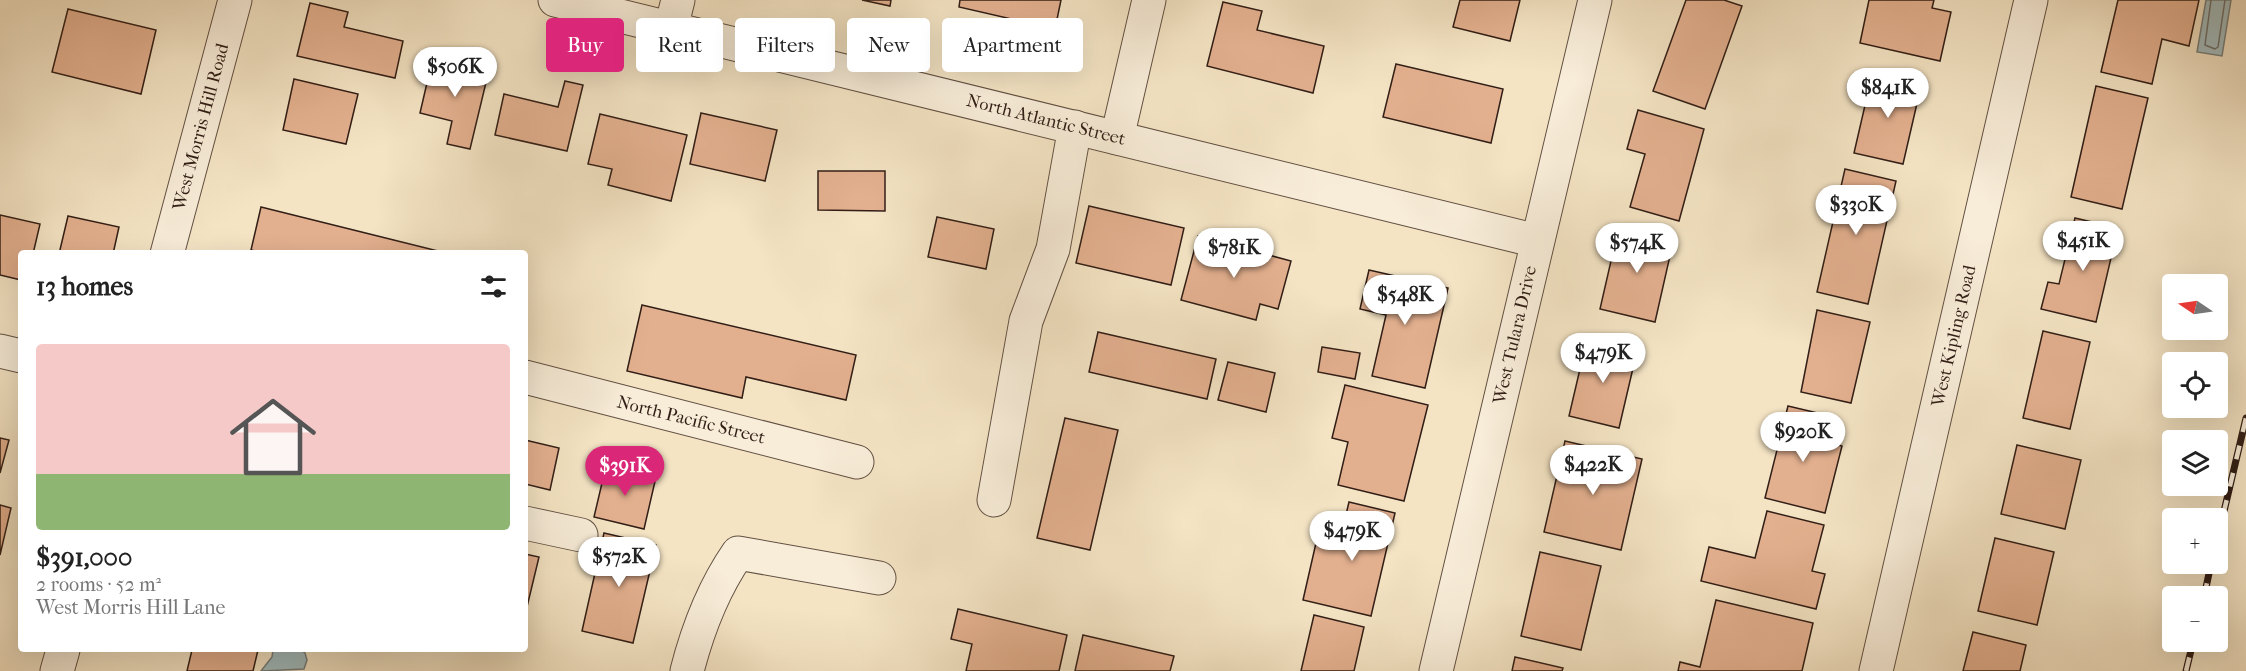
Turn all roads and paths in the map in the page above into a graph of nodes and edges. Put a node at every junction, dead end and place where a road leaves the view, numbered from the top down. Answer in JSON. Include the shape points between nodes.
{"nodes":[{"id":1,"x":235,"y":0,"type":"edge"},
{"id":2,"x":555,"y":0,"type":"edge"},
{"id":3,"x":1149,"y":0,"type":"edge"},
{"id":4,"x":1595,"y":0,"type":"edge"},
{"id":5,"x":2031,"y":0,"type":"edge"},
{"id":6,"x":674,"y":14,"type":"edge"},
{"id":7,"x":1075,"y":127,"type":"junction"},
{"id":8,"x":1117,"y":138,"type":"junction"},
{"id":9,"x":1537,"y":241,"type":"junction"},
{"id":10,"x":168,"y":250,"type":"edge"},
{"id":11,"x":0,"y":351,"type":"edge"},
{"id":12,"x":18,"y":355,"type":"edge"},
{"id":13,"x":528,"y":378,"type":"edge"},
{"id":14,"x":857,"y":462,"type":"dead end"},
{"id":15,"x":994,"y":500,"type":"dead end"},
{"id":16,"x":528,"y":524,"type":"edge"},
{"id":17,"x":581,"y":535,"type":"dead end"},
{"id":18,"x":879,"y":578,"type":"dead end"},
{"id":19,"x":62,"y":652,"type":"edge"},
{"id":20,"x":57,"y":671,"type":"edge"},
{"id":21,"x":687,"y":671,"type":"edge"},
{"id":22,"x":1436,"y":671,"type":"edge"},
{"id":23,"x":1876,"y":671,"type":"edge"}],
"edges":[{"from":1,"to":10,"type":"street","name":"West Morris Hill Road"},
{"from":2,"to":6,"type":"street","name":"North Atlantic Street"},
{"from":3,"to":8,"type":"street"},
{"from":4,"to":9,"type":"street","name":"West Tulara Drive"},
{"from":5,"to":23,"type":"street","name":"West Kipling Road"},
{"from":6,"to":7,"type":"street","name":"North Atlantic Street"},
{"from":7,"to":8,"type":"street","name":"North Atlantic Street"},
{"from":7,"to":15,"type":"street","via":[[1053,249],[1026,321]]},
{"from":8,"to":9,"type":"street","name":"North Atlantic Street"},
{"from":9,"to":22,"type":"street","name":"West Tulara Drive"},
{"from":11,"to":12,"type":"street"},
{"from":13,"to":14,"type":"street","name":"North Pacific Street"},
{"from":16,"to":17,"type":"street"},
{"from":18,"to":21,"type":"street","via":[[738,553],[718,582]]},
{"from":19,"to":20,"type":"street"}]}
